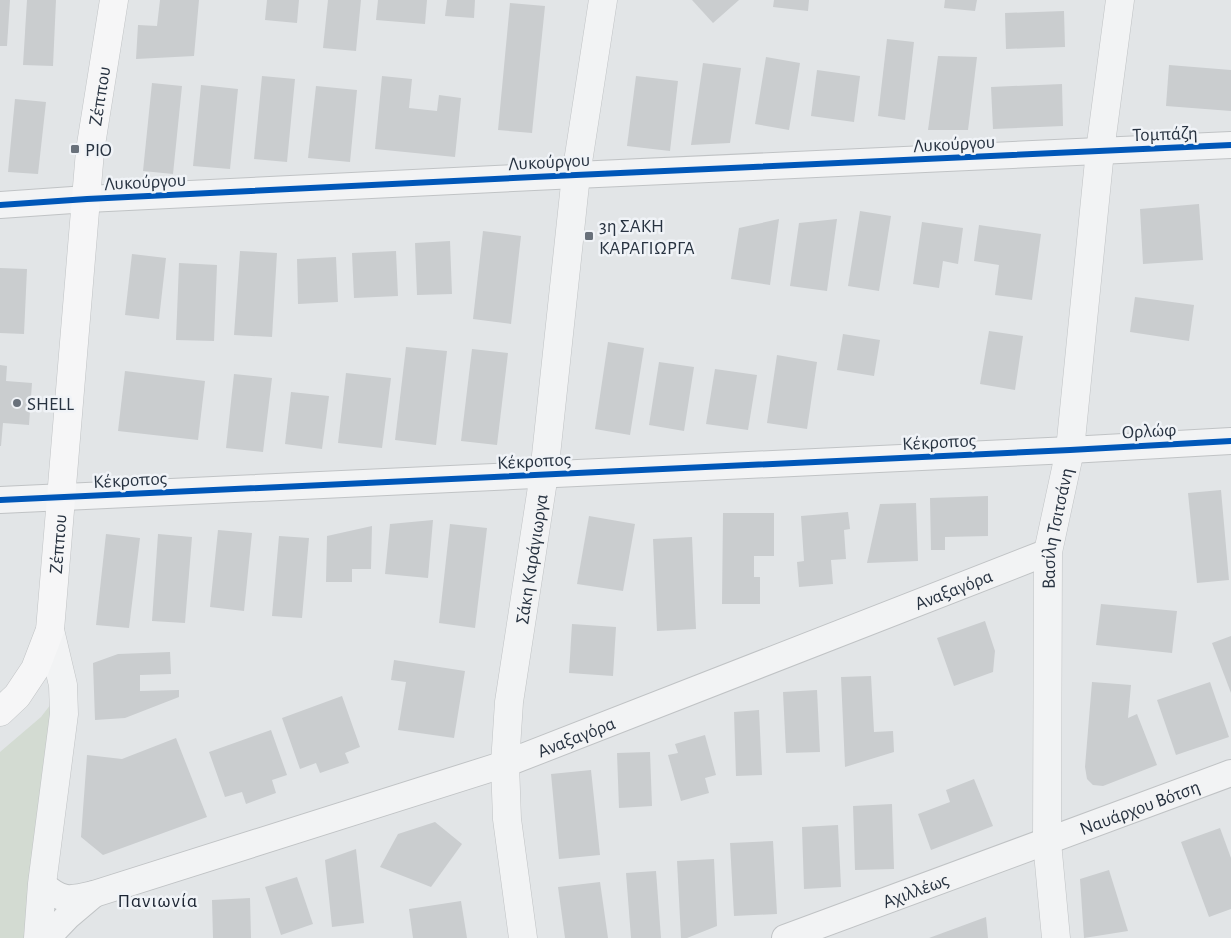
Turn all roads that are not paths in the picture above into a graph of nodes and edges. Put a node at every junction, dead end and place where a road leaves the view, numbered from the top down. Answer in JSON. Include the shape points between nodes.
{"nodes":[{"id":1,"x":114,"y":0,"type":"edge"},
{"id":2,"x":603,"y":0,"type":"edge"},
{"id":3,"x":1120,"y":0,"type":"edge"},
{"id":4,"x":1231,"y":145,"type":"edge"},
{"id":5,"x":1100,"y":151,"type":"junction"},
{"id":6,"x":576,"y":175,"type":"junction"},
{"id":7,"x":87,"y":199,"type":"junction"},
{"id":8,"x":0,"y":205,"type":"edge"},
{"id":9,"x":1231,"y":441,"type":"edge"},
{"id":10,"x":1070,"y":450,"type":"junction"},
{"id":11,"x":544,"y":474,"type":"junction"},
{"id":12,"x":61,"y":498,"type":"junction"},
{"id":13,"x":0,"y":500,"type":"edge"},
{"id":14,"x":1048,"y":552,"type":"junction"},
{"id":15,"x":50,"y":630,"type":"junction"},
{"id":16,"x":0,"y":712,"type":"edge"},
{"id":17,"x":505,"y":764,"type":"junction"},
{"id":18,"x":1231,"y":773,"type":"edge"},
{"id":19,"x":1047,"y":842,"type":"junction"},
{"id":20,"x":42,"y":884,"type":"junction"},
{"id":21,"x":94,"y":894,"type":"junction"},
{"id":22,"x":38,"y":938,"type":"edge"},
{"id":23,"x":47,"y":938,"type":"edge"},
{"id":24,"x":523,"y":938,"type":"edge"},
{"id":25,"x":785,"y":938,"type":"edge"},
{"id":26,"x":1056,"y":938,"type":"edge"}],
"edges":[{"from":1,"to":7,"type":"main road","name":"Ζέππου","via":[[90,151]]},
{"from":2,"to":6,"type":"street","name":"Σάκη Καράγιωργα"},
{"from":3,"to":5,"type":"street","name":"Βασίλη Τσιτσάνη"},
{"from":4,"to":5,"type":"street","name":"Τομπάζη"},
{"from":5,"to":6,"type":"street","name":"Λυκούργου"},
{"from":5,"to":10,"type":"street","name":"Βασίλη Τσιτσάνη"},
{"from":6,"to":7,"type":"street","name":"Λυκούργου"},
{"from":6,"to":11,"type":"street","name":"Σάκη Καράγιωργα"},
{"from":7,"to":8,"type":"street","name":"Λυκούργου"},
{"from":7,"to":12,"type":"main road","name":"Ζέππου"},
{"from":9,"to":10,"type":"street","name":"Ορλώφ"},
{"from":10,"to":11,"type":"street","name":"Κέκροπος"},
{"from":10,"to":14,"type":"street","name":"Βασίλη Τσιτσάνη"},
{"from":11,"to":12,"type":"street","name":"Κέκροπος"},
{"from":11,"to":17,"type":"street","name":"Σάκη Καράγιωργα","via":[[510,702]]},
{"from":12,"to":13,"type":"street","name":"Κέκροπος"},
{"from":12,"to":15,"type":"main road","name":"Ζέππου"},
{"from":14,"to":17,"type":"street","name":"Αναξαγόρα"},
{"from":14,"to":19,"type":"street","name":"Βασίλη Τσιτσάνη"},
{"from":15,"to":16,"type":"main road","via":[[35,669],[18,696]]},
{"from":15,"to":20,"type":"street","name":"Ζέππου","via":[[63,684],[64,714]]},
{"from":17,"to":21,"type":"street","name":"Αναξαγόρα"},
{"from":17,"to":24,"type":"street","name":"Σάκη Καράγιωργα","via":[[507,819]]},
{"from":18,"to":19,"type":"street","name":"Ναυάρχου Βότση"},
{"from":19,"to":25,"type":"street","name":"Αχιλλέως"},
{"from":19,"to":26,"type":"street","name":"Βασίλη Τσιτσάνη"},
{"from":20,"to":21,"type":"street","name":"Αναξαγόρα","via":[[63,897]]},
{"from":20,"to":22,"type":"street","name":"Ζέππου"},
{"from":21,"to":23,"type":"street","name":"Αναξαγόρα"}]}
